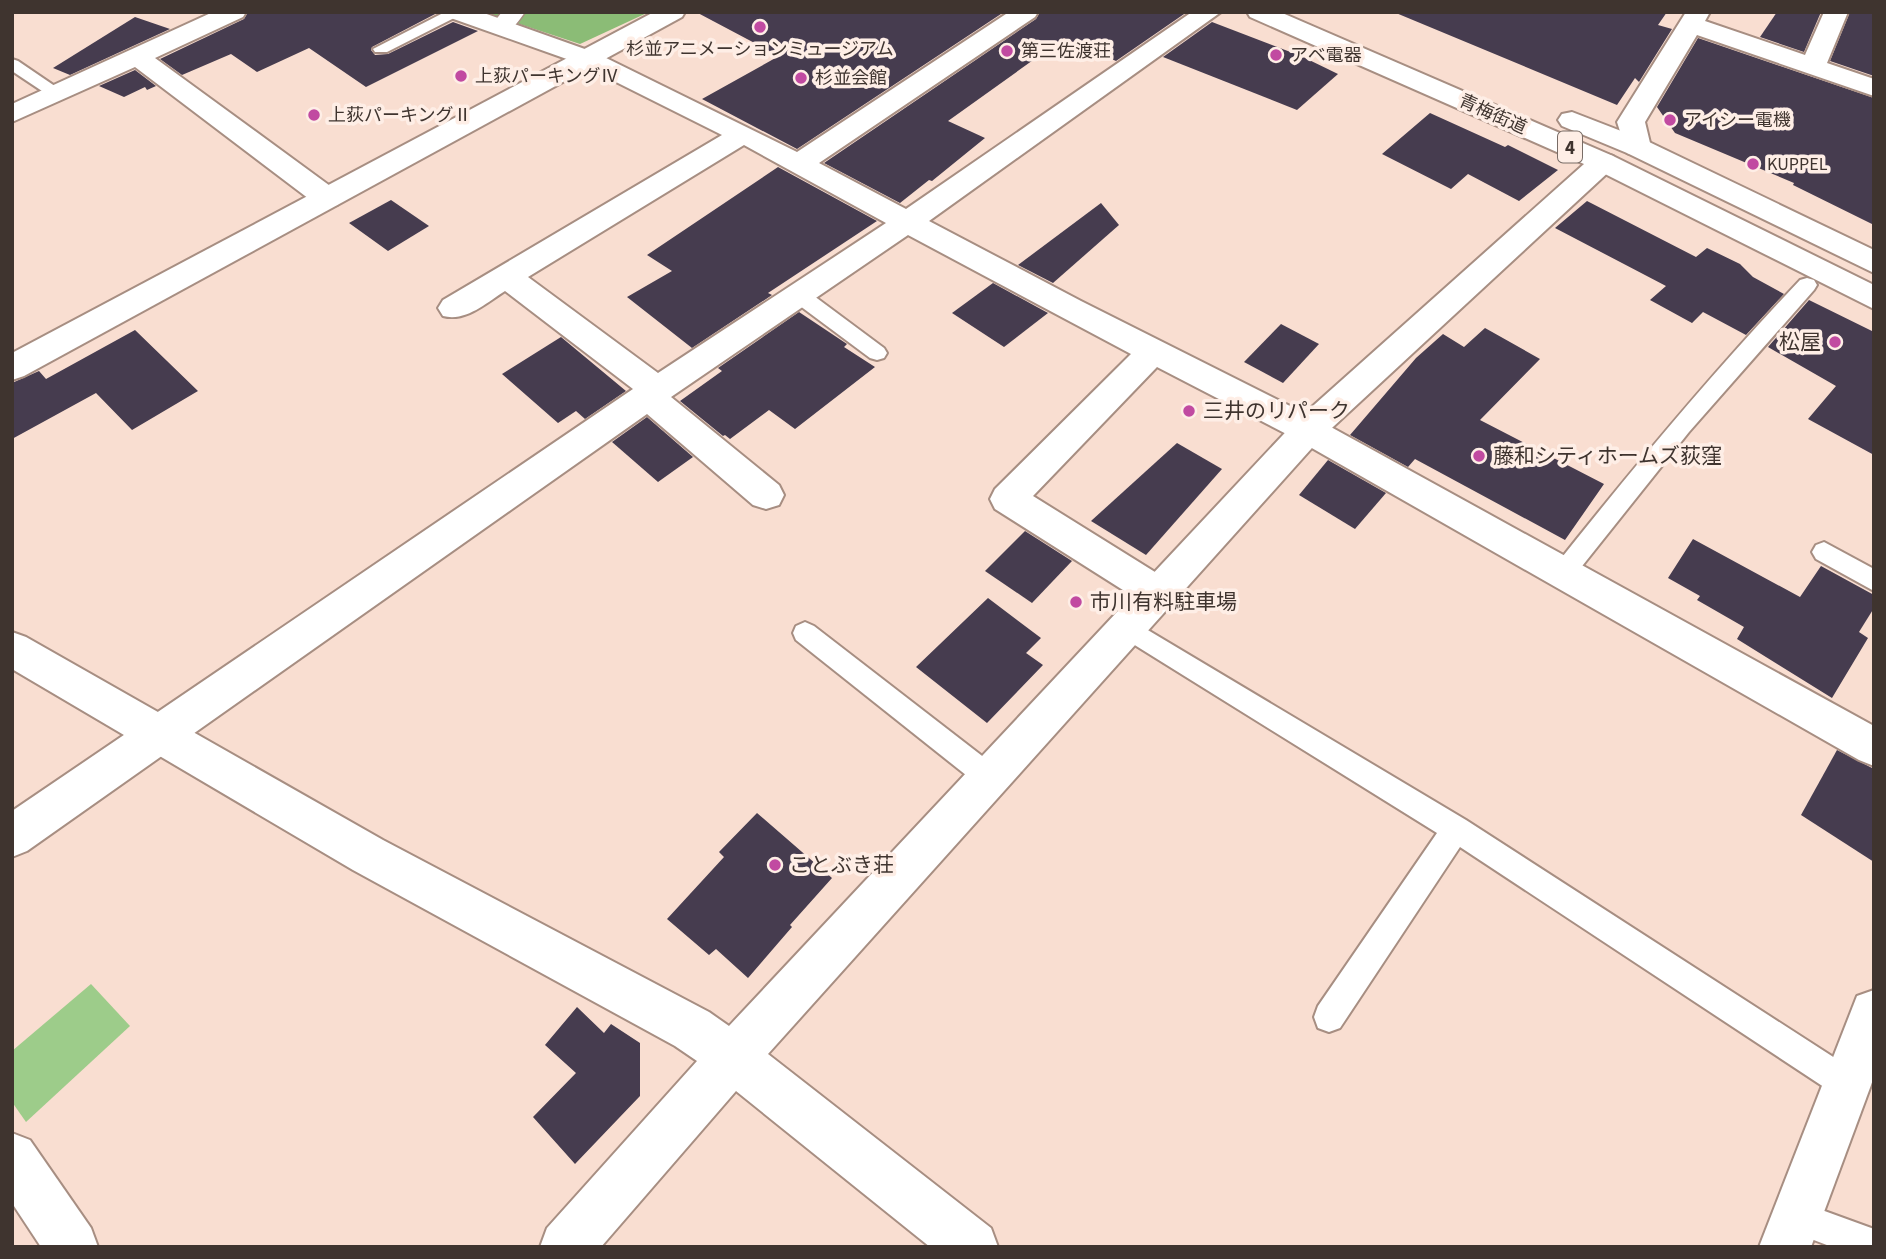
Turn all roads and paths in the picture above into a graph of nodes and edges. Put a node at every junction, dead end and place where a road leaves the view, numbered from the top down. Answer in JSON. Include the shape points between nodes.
{"nodes":[{"id":1,"x":234,"y":12,"type":"edge"},
{"id":2,"x":458,"y":12,"type":"edge"},
{"id":3,"x":673,"y":12,"type":"edge"},
{"id":4,"x":1026,"y":12,"type":"edge"},
{"id":5,"x":1209,"y":12,"type":"edge"},
{"id":6,"x":1259,"y":12,"type":"edge"},
{"id":7,"x":1315,"y":12,"type":"edge"},
{"id":8,"x":1836,"y":12,"type":"edge"},
{"id":9,"x":1694,"y":18,"type":"edge"},
{"id":10,"x":507,"y":20,"type":"edge"},
{"id":11,"x":382,"y":49,"type":"dead end"},
{"id":12,"x":138,"y":57,"type":"junction"},
{"id":13,"x":587,"y":58,"type":"junction"},
{"id":14,"x":12,"y":64,"type":"edge"},
{"id":15,"x":1813,"y":66,"type":"junction"},
{"id":16,"x":1874,"y":88,"type":"edge"},
{"id":17,"x":57,"y":93,"type":"junction"},
{"id":18,"x":12,"y":114,"type":"edge"},
{"id":19,"x":743,"y":134,"type":"junction"},
{"id":20,"x":1620,"y":155,"type":"junction"},
{"id":21,"x":798,"y":164,"type":"junction"},
{"id":22,"x":327,"y":198,"type":"junction"},
{"id":23,"x":908,"y":222,"type":"junction"},
{"id":24,"x":1870,"y":255,"type":"edge"},
{"id":25,"x":506,"y":276,"type":"junction"},
{"id":26,"x":1807,"y":285,"type":"dead end"},
{"id":27,"x":799,"y":295,"type":"junction"},
{"id":28,"x":1874,"y":298,"type":"edge"},
{"id":29,"x":454,"y":308,"type":"dead end"},
{"id":30,"x":1153,"y":351,"type":"junction"},
{"id":31,"x":877,"y":353,"type":"dead end"},
{"id":32,"x":12,"y":368,"type":"edge"},
{"id":33,"x":652,"y":393,"type":"junction"},
{"id":34,"x":1308,"y":430,"type":"junction"},
{"id":35,"x":766,"y":495,"type":"dead end"},
{"id":36,"x":1824,"y":552,"type":"dead end"},
{"id":37,"x":1563,"y":573,"type":"junction"},
{"id":38,"x":1874,"y":581,"type":"edge"},
{"id":39,"x":1158,"y":593,"type":"junction"},
{"id":40,"x":1126,"y":627,"type":"junction"},
{"id":41,"x":805,"y":633,"type":"dead end"},
{"id":42,"x":12,"y":649,"type":"edge"},
{"id":43,"x":158,"y":735,"type":"junction"},
{"id":44,"x":1874,"y":747,"type":"edge"},
{"id":45,"x":990,"y":778,"type":"junction"},
{"id":46,"x":1456,"y":829,"type":"junction"},
{"id":47,"x":12,"y":836,"type":"edge"},
{"id":48,"x":1874,"y":1013,"type":"edge"},
{"id":49,"x":1329,"y":1017,"type":"dead end"},
{"id":50,"x":734,"y":1058,"type":"junction"},
{"id":51,"x":1847,"y":1084,"type":"junction"},
{"id":52,"x":12,"y":1158,"type":"edge"},
{"id":53,"x":1791,"y":1232,"type":"edge"},
{"id":54,"x":1874,"y":1246,"type":"edge"},
{"id":55,"x":72,"y":1247,"type":"edge"},
{"id":56,"x":566,"y":1247,"type":"edge"},
{"id":57,"x":972,"y":1247,"type":"edge"}],
"edges":[{"from":1,"to":12,"type":"street"},
{"from":2,"to":10,"type":"street"},
{"from":2,"to":11,"type":"lane"},
{"from":3,"to":13,"type":"street"},
{"from":4,"to":21,"type":"street"},
{"from":5,"to":23,"type":"street"},
{"from":6,"to":20,"type":"street","name":"青梅街道","number":"4"},
{"from":7,"to":20,"type":"street","name":"青梅街道","number":"4"},
{"from":8,"to":15,"type":"street"},
{"from":9,"to":15,"type":"street"},
{"from":9,"to":20,"type":"street","via":[[1631,122]]},
{"from":10,"to":13,"type":"street"},
{"from":12,"to":17,"type":"street"},
{"from":12,"to":22,"type":"street"},
{"from":13,"to":19,"type":"street"},
{"from":13,"to":22,"type":"street"},
{"from":14,"to":17,"type":"lane"},
{"from":15,"to":16,"type":"street"},
{"from":17,"to":18,"type":"street"},
{"from":19,"to":21,"type":"street"},
{"from":19,"to":25,"type":"street"},
{"from":20,"to":24,"type":"street","name":"青梅街道","number":"4"},
{"from":20,"to":28,"type":"street","name":"青梅街道","number":"4","via":[[1735,226]]},
{"from":20,"to":34,"type":"street"},
{"from":21,"to":23,"type":"street"},
{"from":22,"to":32,"type":"street"},
{"from":23,"to":27,"type":"street"},
{"from":23,"to":30,"type":"street"},
{"from":25,"to":29,"type":"street"},
{"from":25,"to":33,"type":"street"},
{"from":26,"to":37,"type":"lane","via":[[1752,342]]},
{"from":27,"to":31,"type":"lane"},
{"from":27,"to":33,"type":"street"},
{"from":30,"to":34,"type":"street"},
{"from":30,"to":39,"type":"street","via":[[1008,499]]},
{"from":33,"to":35,"type":"street"},
{"from":33,"to":43,"type":"street"},
{"from":34,"to":37,"type":"street"},
{"from":34,"to":39,"type":"street"},
{"from":36,"to":38,"type":"lane"},
{"from":37,"to":44,"type":"street"},
{"from":39,"to":40,"type":"street"},
{"from":40,"to":45,"type":"street"},
{"from":40,"to":46,"type":"lane"},
{"from":41,"to":45,"type":"lane"},
{"from":42,"to":43,"type":"street"},
{"from":43,"to":47,"type":"street"},
{"from":43,"to":50,"type":"street","via":[[368,855],[692,1028]]},
{"from":45,"to":50,"type":"street"},
{"from":46,"to":49,"type":"lane"},
{"from":46,"to":51,"type":"lane"},
{"from":48,"to":51,"type":"street"},
{"from":50,"to":56,"type":"street"},
{"from":50,"to":57,"type":"street"},
{"from":51,"to":53,"type":"street"},
{"from":52,"to":55,"type":"street"},
{"from":53,"to":54,"type":"lane"}]}
